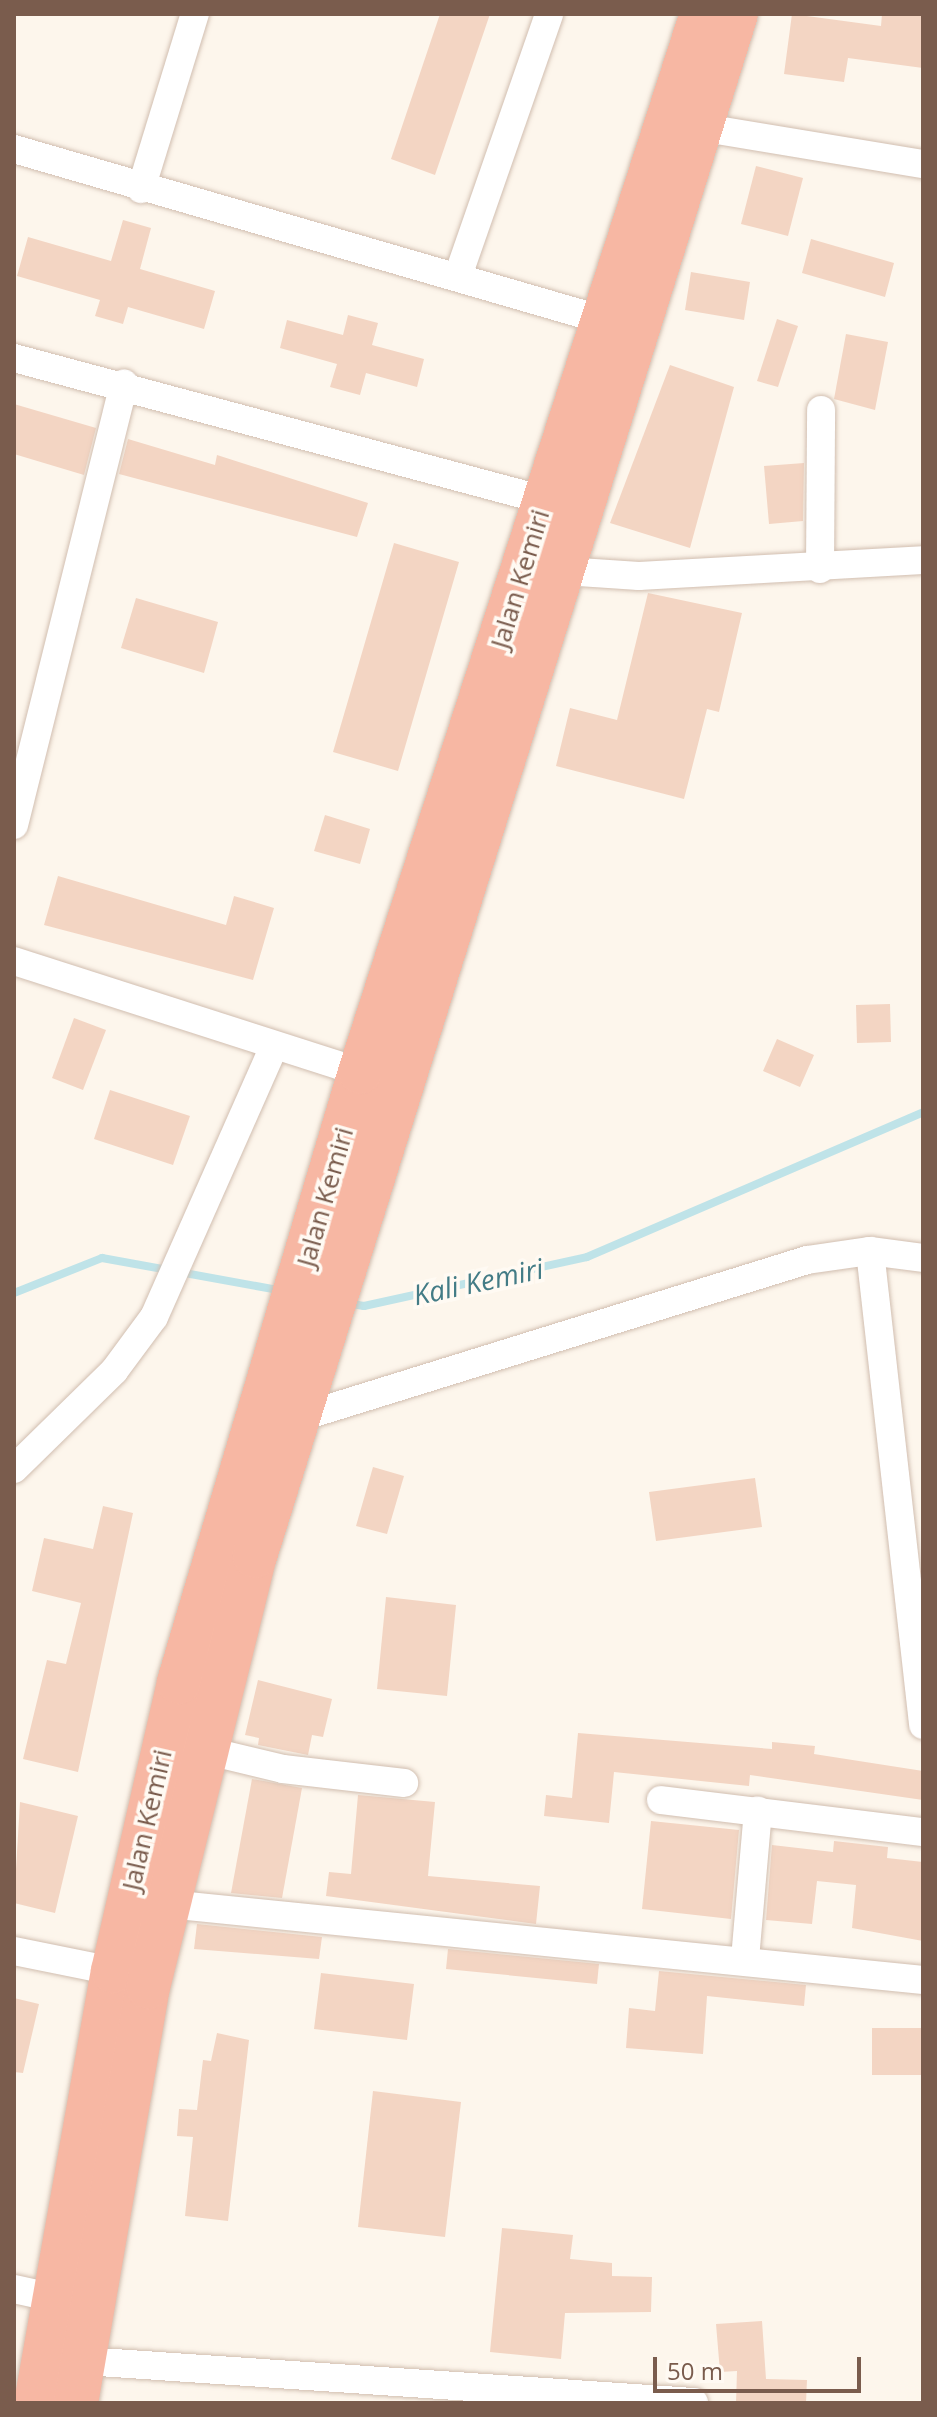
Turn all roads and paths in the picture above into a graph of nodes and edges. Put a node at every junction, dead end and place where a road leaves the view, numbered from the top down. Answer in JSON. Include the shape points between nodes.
{"nodes":[{"id":1,"x":195,"y":14,"type":"edge"},
{"id":2,"x":549,"y":14,"type":"edge"},
{"id":3,"x":702,"y":14,"type":"edge"},
{"id":4,"x":736,"y":14,"type":"edge"},
{"id":5,"x":683,"y":125,"type":"junction"},
{"id":6,"x":14,"y":149,"type":"edge"},
{"id":7,"x":923,"y":164,"type":"edge"},
{"id":8,"x":141,"y":189,"type":"junction"},
{"id":9,"x":458,"y":276,"type":"junction"},
{"id":10,"x":603,"y":320,"type":"junction"},
{"id":11,"x":14,"y":358,"type":"edge"},
{"id":12,"x":124,"y":384,"type":"junction"},
{"id":13,"x":821,"y":410,"type":"dead end"},
{"id":14,"x":544,"y":500,"type":"junction"},
{"id":15,"x":923,"y":560,"type":"edge"},
{"id":16,"x":542,"y":568,"type":"junction"},
{"id":17,"x":820,"y":569,"type":"junction"},
{"id":18,"x":14,"y":825,"type":"edge"},
{"id":19,"x":14,"y":961,"type":"edge"},
{"id":20,"x":274,"y":1046,"type":"junction"},
{"id":21,"x":360,"y":1072,"type":"junction"},
{"id":22,"x":402,"y":1085,"type":"junction"},
{"id":23,"x":870,"y":1251,"type":"junction"},
{"id":24,"x":923,"y":1258,"type":"edge"},
{"id":25,"x":326,"y":1260,"type":"junction"},
{"id":26,"x":293,"y":1395,"type":"junction"},
{"id":27,"x":14,"y":1469,"type":"edge"},
{"id":28,"x":923,"y":1725,"type":"edge"},
{"id":29,"x":204,"y":1750,"type":"junction"},
{"id":30,"x":404,"y":1783,"type":"dead end"},
{"id":31,"x":661,"y":1800,"type":"dead end"},
{"id":32,"x":758,"y":1811,"type":"junction"},
{"id":33,"x":923,"y":1832,"type":"edge"},
{"id":34,"x":168,"y":1904,"type":"junction"},
{"id":35,"x":14,"y":1951,"type":"edge"},
{"id":36,"x":745,"y":1959,"type":"junction"},
{"id":37,"x":113,"y":1971,"type":"junction"},
{"id":38,"x":923,"y":1980,"type":"edge"},
{"id":39,"x":34,"y":2294,"type":"edge"},
{"id":40,"x":84,"y":2361,"type":"junction"},
{"id":41,"x":694,"y":2402,"type":"edge"},
{"id":42,"x":36,"y":2403,"type":"edge"},
{"id":43,"x":76,"y":2403,"type":"edge"}],
"edges":[{"from":1,"to":8,"type":"street"},
{"from":2,"to":9,"type":"street"},
{"from":3,"to":5,"type":"highway","name":"Jalan Kemiri"},
{"from":4,"to":5,"type":"highway","name":"Jalan Kemiri"},
{"from":5,"to":7,"type":"street"},
{"from":5,"to":10,"type":"highway","name":"Jalan Kemiri"},
{"from":5,"to":16,"type":"highway","name":"Jalan Kemiri"},
{"from":6,"to":8,"type":"street"},
{"from":8,"to":9,"type":"street"},
{"from":9,"to":10,"type":"street"},
{"from":10,"to":14,"type":"highway","name":"Jalan Kemiri"},
{"from":11,"to":12,"type":"street"},
{"from":12,"to":14,"type":"street"},
{"from":12,"to":18,"type":"street"},
{"from":13,"to":17,"type":"street"},
{"from":14,"to":16,"type":"highway","name":"Jalan Kemiri"},
{"from":15,"to":17,"type":"street"},
{"from":16,"to":17,"type":"street","via":[[604,577]]},
{"from":16,"to":21,"type":"highway","name":"Jalan Kemiri"},
{"from":16,"to":22,"type":"highway","name":"Jalan Kemiri"},
{"from":19,"to":20,"type":"street"},
{"from":20,"to":21,"type":"street"},
{"from":20,"to":27,"type":"street","via":[[154,1317],[114,1371]]},
{"from":21,"to":22,"type":"street"},
{"from":21,"to":25,"type":"highway","name":"Jalan Kemiri"},
{"from":22,"to":25,"type":"highway","name":"Jalan Kemiri"},
{"from":23,"to":24,"type":"street"},
{"from":23,"to":26,"type":"street","via":[[807,1260]]},
{"from":23,"to":28,"type":"street"},
{"from":25,"to":26,"type":"highway","name":"Jalan Kemiri"},
{"from":26,"to":29,"type":"highway","name":"Jalan Kemiri"},
{"from":26,"to":37,"type":"highway","name":"Jalan Kemiri","via":[[179,1682]]},
{"from":29,"to":30,"type":"street","via":[[283,1769]]},
{"from":29,"to":34,"type":"highway","name":"Jalan Kemiri"},
{"from":31,"to":32,"type":"street"},
{"from":32,"to":33,"type":"street"},
{"from":32,"to":36,"type":"street"},
{"from":34,"to":36,"type":"street"},
{"from":34,"to":40,"type":"highway","name":"Jalan Kemiri"},
{"from":35,"to":37,"type":"street"},
{"from":36,"to":38,"type":"street"},
{"from":37,"to":39,"type":"highway","name":"Jalan Kemiri"},
{"from":39,"to":42,"type":"highway","name":"Jalan Kemiri"},
{"from":40,"to":41,"type":"street"},
{"from":40,"to":43,"type":"highway","name":"Jalan Kemiri"}]}
